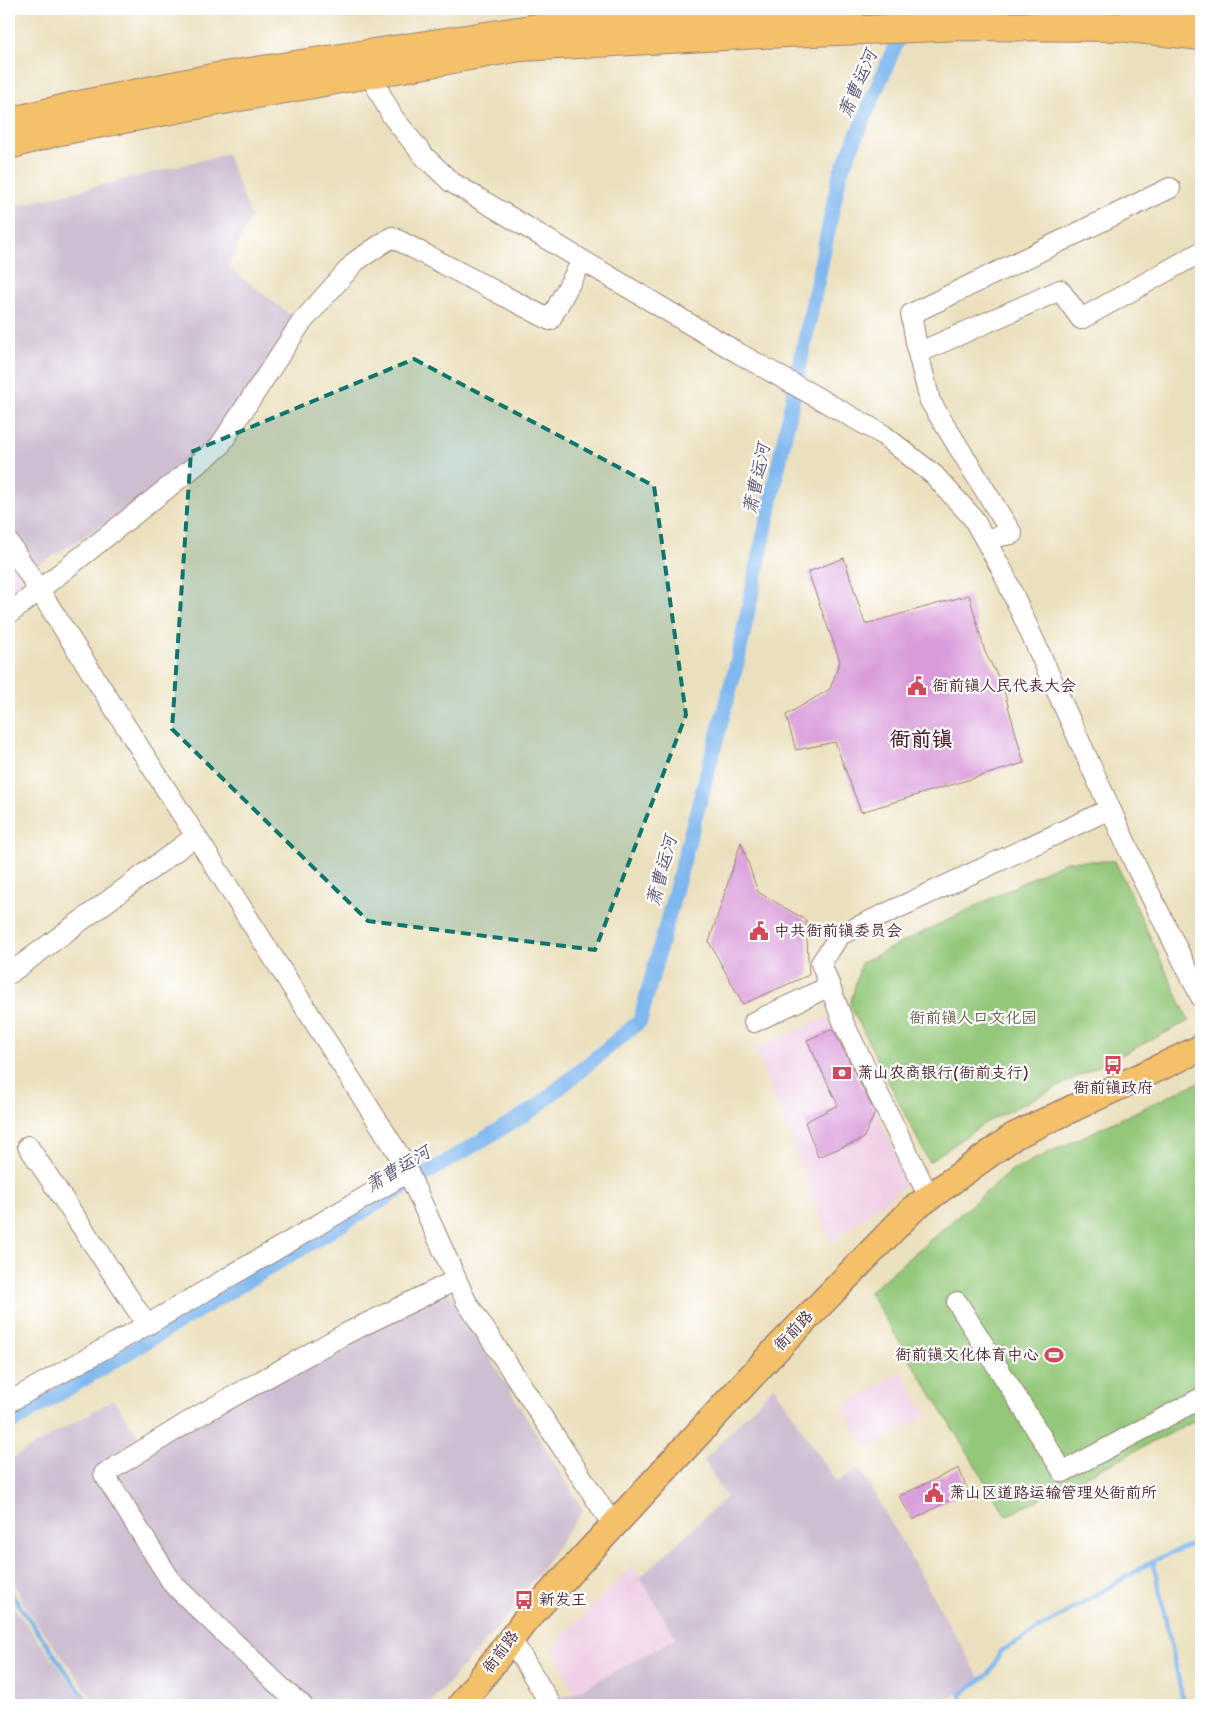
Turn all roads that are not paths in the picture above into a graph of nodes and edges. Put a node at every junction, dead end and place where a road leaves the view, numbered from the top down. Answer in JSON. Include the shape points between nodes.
{"nodes":[{"id":1,"x":851,"y":9,"type":"edge"},
{"id":2,"x":1103,"y":9,"type":"edge"},
{"id":3,"x":1201,"y":15,"type":"edge"},
{"id":4,"x":839,"y":20,"type":"edge"},
{"id":5,"x":1201,"y":36,"type":"edge"},
{"id":6,"x":370,"y":63,"type":"junction"},
{"id":7,"x":9,"y":122,"type":"edge"},
{"id":8,"x":9,"y":145,"type":"edge"},
{"id":9,"x":1170,"y":188,"type":"dead end"},
{"id":10,"x":1201,"y":252,"type":"edge"},
{"id":11,"x":582,"y":261,"type":"junction"},
{"id":12,"x":918,"y":352,"type":"junction"},
{"id":13,"x":985,"y":540,"type":"junction"},
{"id":14,"x":9,"y":543,"type":"edge"},
{"id":15,"x":38,"y":589,"type":"junction"},
{"id":16,"x":9,"y":614,"type":"edge"},
{"id":17,"x":1110,"y":809,"type":"junction"},
{"id":18,"x":196,"y":836,"type":"junction"},
{"id":19,"x":9,"y":974,"type":"edge"},
{"id":20,"x":830,"y":986,"type":"junction"},
{"id":21,"x":1201,"y":997,"type":"edge"},
{"id":22,"x":754,"y":1022,"type":"dead end"},
{"id":23,"x":1201,"y":1048,"type":"edge"},
{"id":24,"x":28,"y":1146,"type":"dead end"},
{"id":25,"x":406,"y":1167,"type":"junction"},
{"id":26,"x":929,"y":1197,"type":"junction"},
{"id":27,"x":456,"y":1280,"type":"junction"},
{"id":28,"x":957,"y":1302,"type":"dead end"},
{"id":29,"x":147,"y":1325,"type":"junction"},
{"id":30,"x":1201,"y":1398,"type":"edge"},
{"id":31,"x":9,"y":1402,"type":"edge"},
{"id":32,"x":614,"y":1526,"type":"junction"},
{"id":33,"x":511,"y":1639,"type":"junction"},
{"id":34,"x":302,"y":1705,"type":"edge"},
{"id":35,"x":461,"y":1705,"type":"edge"},
{"id":36,"x":551,"y":1705,"type":"edge"}],
"edges":[{"from":1,"to":4,"type":"highway"},
{"from":2,"to":3,"type":"highway"},
{"from":4,"to":5,"type":"highway","via":[[964,26],[1120,27]]},
{"from":4,"to":6,"type":"highway","via":[[708,15],[551,26]]},
{"from":6,"to":7,"type":"highway","via":[[217,77]]},
{"from":6,"to":8,"type":"highway","via":[[234,98],[55,132]]},
{"from":6,"to":11,"type":"street","via":[[392,116],[424,156],[451,182]]},
{"from":9,"to":12,"type":"street","via":[[911,314]]},
{"from":10,"to":12,"type":"street","via":[[1081,319],[1060,290]]},
{"from":11,"to":13,"type":"street","via":[[882,434],[934,475],[973,518]]},
{"from":11,"to":15,"type":"street","via":[[550,320],[392,237],[356,261],[301,323],[219,447]]},
{"from":12,"to":13,"type":"street","via":[[930,401],[1012,534]]},
{"from":13,"to":17,"type":"street","via":[[1002,570]]},
{"from":14,"to":15,"type":"street"},
{"from":15,"to":16,"type":"street"},
{"from":15,"to":18,"type":"street"},
{"from":17,"to":20,"type":"street","via":[[840,935],[821,963]]},
{"from":17,"to":21,"type":"street"},
{"from":18,"to":19,"type":"street"},
{"from":18,"to":25,"type":"street"},
{"from":20,"to":22,"type":"street"},
{"from":20,"to":26,"type":"street","via":[[844,1024]]},
{"from":23,"to":26,"type":"main road","name":"衙前路","via":[[1014,1136]]},
{"from":24,"to":29,"type":"street"},
{"from":25,"to":27,"type":"street"},
{"from":25,"to":29,"type":"street"},
{"from":26,"to":32,"type":"main road","name":"衙前路","via":[[913,1209],[769,1357]]},
{"from":27,"to":32,"type":"street","via":[[466,1301]]},
{"from":27,"to":34,"type":"street","via":[[337,1339],[198,1416],[104,1474],[173,1584]]},
{"from":28,"to":30,"type":"street","via":[[1063,1472]]},
{"from":29,"to":31,"type":"street"},
{"from":32,"to":33,"type":"main road","name":"衙前路"},
{"from":33,"to":35,"type":"main road","name":"衙前路"},
{"from":33,"to":36,"type":"street"}]}
